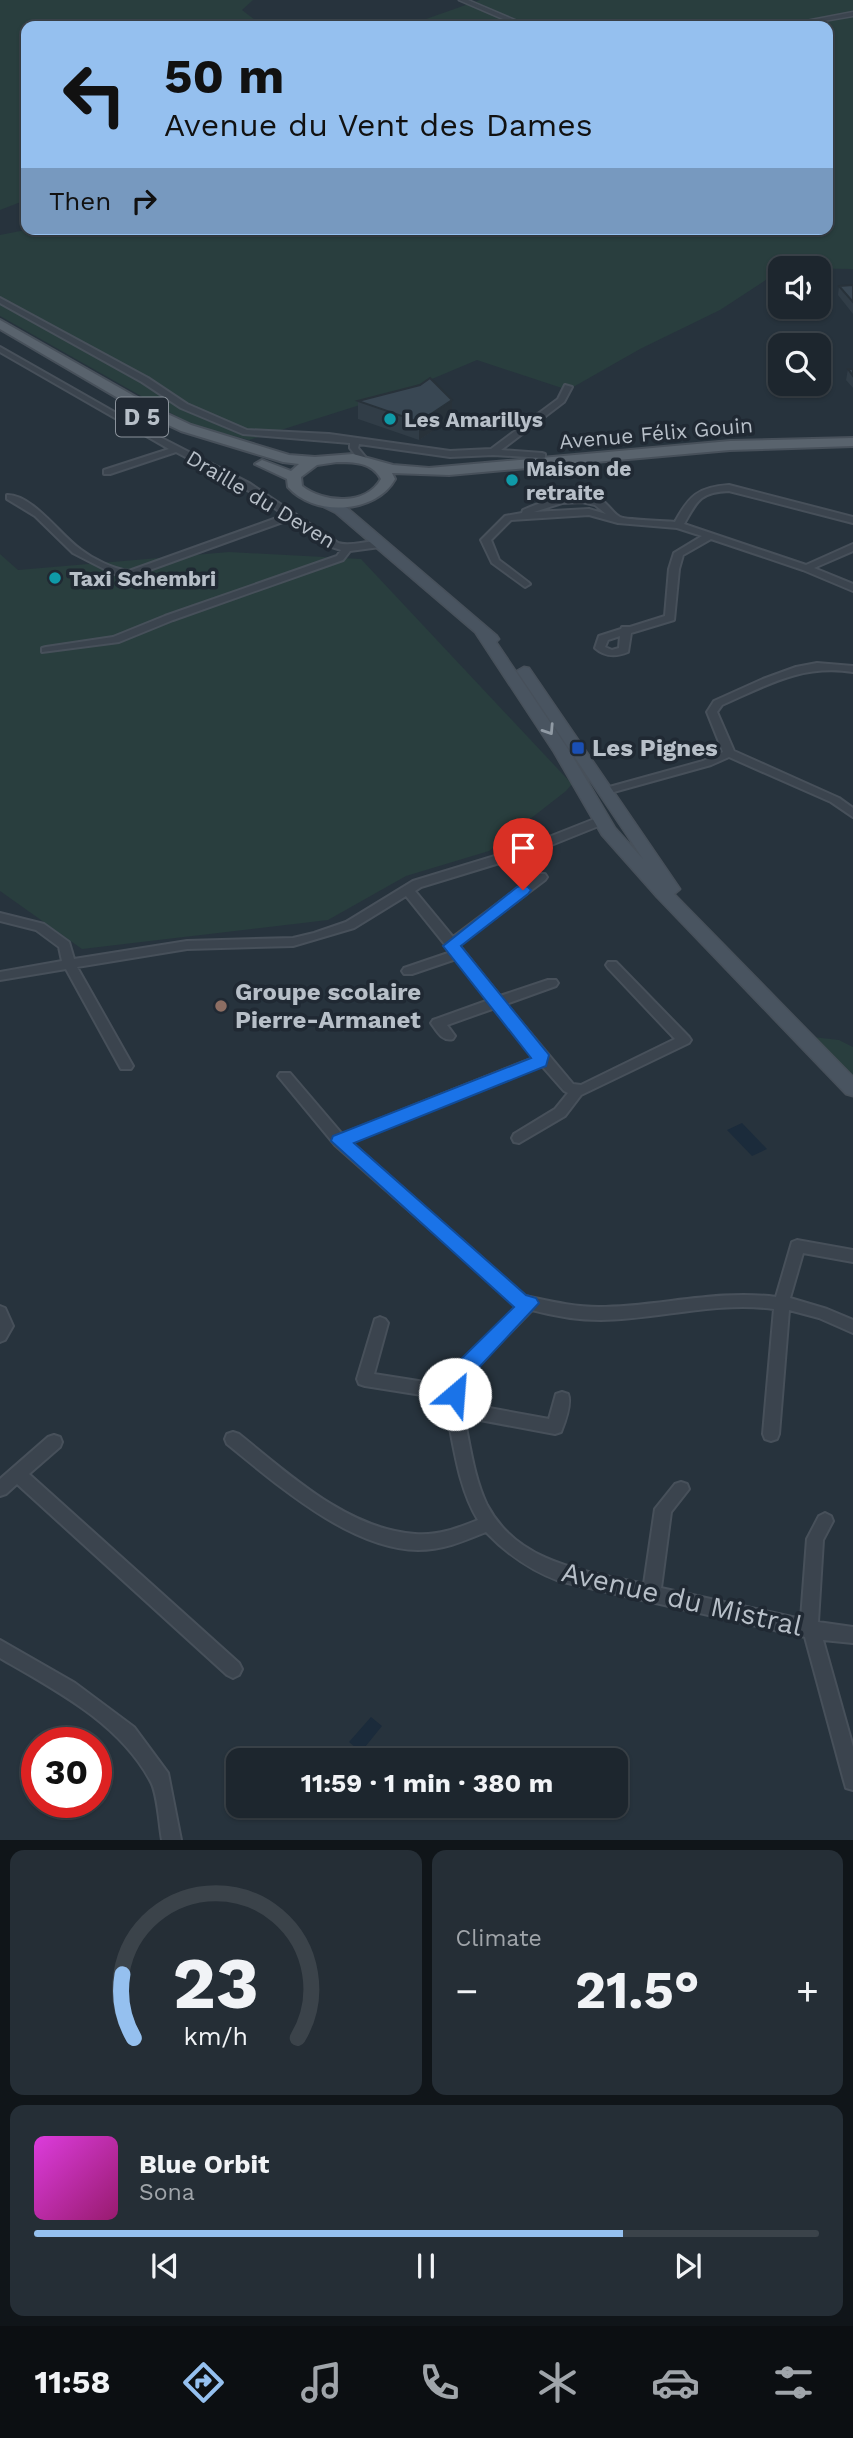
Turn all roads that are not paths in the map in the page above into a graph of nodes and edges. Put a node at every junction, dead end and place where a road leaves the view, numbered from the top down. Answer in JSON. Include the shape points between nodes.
{"nodes":[{"id":1,"x":462,"y":0,"type":"edge"},
{"id":2,"x":853,"y":14,"type":"edge"},
{"id":3,"x":513,"y":21,"type":"edge"},
{"id":4,"x":812,"y":21,"type":"edge"},
{"id":5,"x":0,"y":300,"type":"edge"},
{"id":6,"x":0,"y":324,"type":"edge"},
{"id":7,"x":0,"y":335,"type":"edge"},
{"id":8,"x":0,"y":349,"type":"edge"},
{"id":9,"x":568,"y":387,"type":"dead end"},
{"id":10,"x":853,"y":442,"type":"edge"},
{"id":11,"x":853,"y":448,"type":"edge"},
{"id":12,"x":178,"y":449,"type":"junction"},
{"id":13,"x":357,"y":450,"type":"junction"},
{"id":14,"x":493,"y":452,"type":"junction"},
{"id":15,"x":542,"y":456,"type":"dead end"},
{"id":16,"x":316,"y":461,"type":"junction"},
{"id":17,"x":379,"y":466,"type":"junction"},
{"id":18,"x":107,"y":472,"type":"dead end"},
{"id":19,"x":293,"y":477,"type":"junction"},
{"id":20,"x":387,"y":484,"type":"junction"},
{"id":21,"x":10,"y":497,"type":"dead end"},
{"id":22,"x":366,"y":499,"type":"junction"},
{"id":23,"x":325,"y":502,"type":"junction"},
{"id":24,"x":292,"y":516,"type":"junction"},
{"id":25,"x":853,"y":520,"type":"edge"},
{"id":26,"x":678,"y":526,"type":"junction"},
{"id":27,"x":363,"y":528,"type":"junction"},
{"id":28,"x":710,"y":536,"type":"junction"},
{"id":29,"x":380,"y":544,"type":"junction"},
{"id":30,"x":853,"y":547,"type":"edge"},
{"id":31,"x":347,"y":549,"type":"junction"},
{"id":32,"x":806,"y":568,"type":"junction"},
{"id":33,"x":525,"y":584,"type":"dead end"},
{"id":34,"x":853,"y":588,"type":"edge"},
{"id":35,"x":626,"y":629,"type":"dead end"},
{"id":36,"x":482,"y":633,"type":"junction"},
{"id":37,"x":46,"y":650,"type":"dead end"},
{"id":38,"x":853,"y":669,"type":"edge"},
{"id":39,"x":729,"y":753,"type":"junction"},
{"id":40,"x":605,"y":790,"type":"junction"},
{"id":41,"x":587,"y":795,"type":"junction"},
{"id":42,"x":853,"y":813,"type":"edge"},
{"id":43,"x":605,"y":826,"type":"junction"},
{"id":44,"x":629,"y":828,"type":"junction"},
{"id":45,"x":541,"y":877,"type":"dead end"},
{"id":46,"x":408,"y":890,"type":"junction"},
{"id":47,"x":0,"y":917,"type":"edge"},
{"id":48,"x":709,"y":938,"type":"junction"},
{"id":49,"x":455,"y":950,"type":"junction"},
{"id":50,"x":69,"y":964,"type":"junction"},
{"id":51,"x":612,"y":965,"type":"dead end"},
{"id":52,"x":408,"y":971,"type":"dead end"},
{"id":53,"x":0,"y":976,"type":"edge"},
{"id":54,"x":552,"y":983,"type":"dead end"},
{"id":55,"x":497,"y":1001,"type":"junction"},
{"id":56,"x":448,"y":1036,"type":"dead end"},
{"id":57,"x":540,"y":1055,"type":"junction"},
{"id":58,"x":126,"y":1066,"type":"dead end"},
{"id":59,"x":285,"y":1076,"type":"dead end"},
{"id":60,"x":853,"y":1089,"type":"edge"},
{"id":61,"x":576,"y":1090,"type":"junction"},
{"id":62,"x":519,"y":1138,"type":"dead end"},
{"id":63,"x":340,"y":1141,"type":"junction"},
{"id":64,"x":853,"y":1256,"type":"edge"},
{"id":65,"x":782,"y":1301,"type":"junction"},
{"id":66,"x":529,"y":1303,"type":"junction"},
{"id":67,"x":0,"y":1312,"type":"edge"},
{"id":68,"x":380,"y":1323,"type":"dead end"},
{"id":69,"x":853,"y":1327,"type":"edge"},
{"id":70,"x":0,"y":1336,"type":"edge"},
{"id":71,"x":562,"y":1399,"type":"dead end"},
{"id":72,"x":454,"y":1401,"type":"junction"},
{"id":73,"x":771,"y":1434,"type":"dead end"},
{"id":74,"x":233,"y":1439,"type":"dead end"},
{"id":75,"x":54,"y":1442,"type":"dead end"},
{"id":76,"x":17,"y":1474,"type":"junction"},
{"id":77,"x":0,"y":1489,"type":"edge"},
{"id":78,"x":681,"y":1489,"type":"dead end"},
{"id":79,"x":825,"y":1521,"type":"dead end"},
{"id":80,"x":488,"y":1524,"type":"junction"},
{"id":81,"x":651,"y":1594,"type":"junction"},
{"id":82,"x":811,"y":1629,"type":"junction"},
{"id":83,"x":853,"y":1635,"type":"edge"},
{"id":84,"x":0,"y":1648,"type":"edge"},
{"id":85,"x":233,"y":1669,"type":"dead end"},
{"id":86,"x":853,"y":1782,"type":"edge"},
{"id":87,"x":172,"y":1839,"type":"edge"}],
"edges":[{"from":1,"to":3,"type":"street"},
{"from":2,"to":4,"type":"street"},
{"from":5,"to":13,"type":"street","via":[[184,406],[246,432],[329,437]]},
{"from":6,"to":16,"type":"main road","number":"D 5","via":[[186,428],[288,459]]},
{"from":7,"to":19,"type":"main road","number":"D 5","via":[[151,422]]},
{"from":8,"to":12,"type":"street","name":"Draille du Deven"},
{"from":9,"to":14,"type":"street","via":[[561,400]]},
{"from":10,"to":17,"type":"main road","name":"Avenue Félix Gouin","via":[[788,443],[486,468],[421,471]]},
{"from":11,"to":20,"type":"main road","name":"Avenue Félix Gouin"},
{"from":12,"to":18,"type":"street"},
{"from":12,"to":24,"type":"street","name":"Draille du Deven"},
{"from":13,"to":14,"type":"street"},
{"from":13,"to":16,"type":"main road","name":"Avenue Félix Gouin"},
{"from":13,"to":17,"type":"main road","name":"Avenue Félix Gouin"},
{"from":14,"to":15,"type":"street"},
{"from":16,"to":19,"type":"main road"},
{"from":17,"to":20,"type":"main road","via":[[387,474]]},
{"from":19,"to":23,"type":"main road","via":[[299,492]]},
{"from":20,"to":22,"type":"main road"},
{"from":21,"to":24,"type":"street","via":[[38,514],[76,551],[130,574]]},
{"from":22,"to":23,"type":"main road"},
{"from":22,"to":27,"type":"main road","via":[[360,512]]},
{"from":23,"to":27,"type":"main road"},
{"from":24,"to":31,"type":"street","name":"Draille du Deven"},
{"from":25,"to":26,"type":"street","via":[[735,488],[720,488],[689,504]]},
{"from":26,"to":28,"type":"street"},
{"from":26,"to":33,"type":"street","via":[[589,512],[508,518],[486,540],[495,562]]},
{"from":27,"to":29,"type":"main road"},
{"from":28,"to":32,"type":"street"},
{"from":28,"to":35,"type":"street","via":[[679,553],[670,618]]},
{"from":29,"to":31,"type":"street","name":"Draille du Deven"},
{"from":29,"to":36,"type":"main road"},
{"from":30,"to":32,"type":"street"},
{"from":31,"to":37,"type":"street","via":[[340,558],[115,640]]},
{"from":32,"to":34,"type":"street"},
{"from":36,"to":40,"type":"main road","via":[[496,641],[526,674]]},
{"from":36,"to":41,"type":"main road","one_way":true},
{"from":38,"to":39,"type":"street","via":[[798,668],[718,703],[712,712]]},
{"from":39,"to":40,"type":"street"},
{"from":39,"to":42,"type":"street","via":[[835,800]]},
{"from":40,"to":41,"type":"main road","via":[[593,788]]},
{"from":40,"to":44,"type":"main road"},
{"from":41,"to":43,"type":"main road"},
{"from":43,"to":44,"type":"main road","via":[[619,833]]},
{"from":43,"to":46,"type":"street"},
{"from":43,"to":48,"type":"main road"},
{"from":44,"to":48,"type":"main road"},
{"from":45,"to":49,"type":"street"},
{"from":46,"to":49,"type":"street"},
{"from":46,"to":50,"type":"street","via":[[350,925],[293,942],[187,945]]},
{"from":47,"to":50,"type":"street","via":[[40,927],[65,945]]},
{"from":48,"to":60,"type":"main road"},
{"from":49,"to":52,"type":"street"},
{"from":49,"to":55,"type":"street"},
{"from":50,"to":53,"type":"street"},
{"from":50,"to":58,"type":"street"},
{"from":51,"to":61,"type":"street","via":[[684,1040]]},
{"from":54,"to":55,"type":"street"},
{"from":55,"to":56,"type":"street","via":[[439,1023]]},
{"from":55,"to":57,"type":"street"},
{"from":57,"to":61,"type":"street"},
{"from":57,"to":63,"type":"street","via":[[540,1061],[531,1067]]},
{"from":59,"to":63,"type":"street"},
{"from":61,"to":62,"type":"street","via":[[560,1114]]},
{"from":63,"to":66,"type":"street","via":[[520,1301]]},
{"from":64,"to":65,"type":"street","via":[[797,1246]]},
{"from":65,"to":66,"type":"street","via":[[751,1299],[609,1314]]},
{"from":65,"to":69,"type":"street","via":[[829,1314]]},
{"from":65,"to":73,"type":"street"},
{"from":66,"to":72,"type":"street","via":[[462,1371]]},
{"from":67,"to":70,"type":"street","via":[[5,1326]]},
{"from":68,"to":72,"type":"street","via":[[365,1378]]},
{"from":71,"to":72,"type":"street","via":[[555,1427]]},
{"from":72,"to":80,"type":"street","name":"Avenue du Mistral","via":[[473,1498]]},
{"from":74,"to":80,"type":"street","via":[[317,1506],[372,1531],[411,1542],[446,1539]]},
{"from":75,"to":76,"type":"street"},
{"from":76,"to":77,"type":"street"},
{"from":76,"to":85,"type":"street"},
{"from":78,"to":81,"type":"street","via":[[663,1509]]},
{"from":79,"to":82,"type":"street","via":[[815,1539]]},
{"from":80,"to":81,"type":"street","name":"Avenue du Mistral","via":[[535,1563]]},
{"from":81,"to":82,"type":"street","name":"Avenue du Mistral"},
{"from":82,"to":83,"type":"street","name":"Avenue du Mistral"},
{"from":82,"to":86,"type":"street"},
{"from":84,"to":87,"type":"street","via":[[69,1689],[128,1733],[161,1780]]}]}
